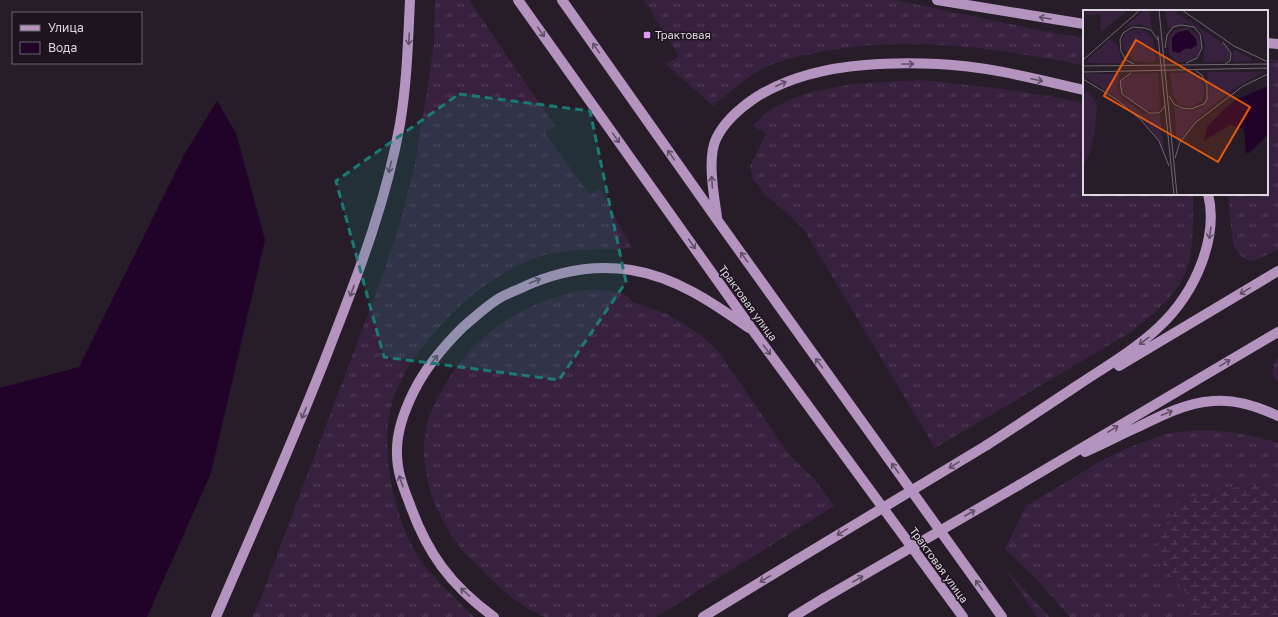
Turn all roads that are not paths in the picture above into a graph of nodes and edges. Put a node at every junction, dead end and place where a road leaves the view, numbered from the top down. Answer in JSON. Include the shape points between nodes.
{"nodes":[{"id":1,"x":410,"y":0,"type":"edge"},
{"id":2,"x":518,"y":0,"type":"edge"},
{"id":3,"x":562,"y":0,"type":"edge"},
{"id":4,"x":937,"y":0,"type":"edge"},
{"id":5,"x":1083,"y":24,"type":"edge"},
{"id":6,"x":1268,"y":43,"type":"edge"},
{"id":7,"x":1278,"y":44,"type":"edge"},
{"id":8,"x":1083,"y":90,"type":"edge"},
{"id":9,"x":1208,"y":195,"type":"edge"},
{"id":10,"x":718,"y":221,"type":"junction"},
{"id":11,"x":1278,"y":271,"type":"edge"},
{"id":12,"x":754,"y":332,"type":"junction"},
{"id":13,"x":1278,"y":332,"type":"edge"},
{"id":14,"x":1278,"y":416,"type":"edge"},
{"id":15,"x":987,"y":445,"type":"junction"},
{"id":16,"x":1019,"y":485,"type":"junction"},
{"id":17,"x":824,"y":598,"type":"junction"},
{"id":18,"x":216,"y":617,"type":"edge"},
{"id":19,"x":494,"y":617,"type":"edge"},
{"id":20,"x":703,"y":617,"type":"edge"},
{"id":21,"x":793,"y":617,"type":"edge"},
{"id":22,"x":803,"y":617,"type":"edge"},
{"id":23,"x":962,"y":617,"type":"edge"},
{"id":24,"x":1002,"y":617,"type":"edge"}],
"edges":[{"from":1,"to":18,"type":"main road","one_way":true,"via":[[400,123],[376,222],[361,268],[309,401]]},
{"from":2,"to":12,"type":"main road","name":"Трактовая улица","one_way":true},
{"from":10,"to":3,"type":"main road","name":"Трактовая улица","one_way":true},
{"from":5,"to":4,"type":"main road","one_way":true},
{"from":6,"to":7,"type":"main road"},
{"from":10,"to":8,"type":"main road","one_way":true,"via":[[712,172],[716,140],[730,117],[785,82],[846,67],[933,64],[997,72]]},
{"from":9,"to":15,"type":"main road","one_way":true,"via":[[1211,227],[1206,252],[1195,280],[1175,311],[1154,333],[1131,350]]},
{"from":24,"to":10,"type":"main road","name":"Трактовая улица","one_way":true},
{"from":11,"to":15,"type":"main road","one_way":true},
{"from":19,"to":12,"type":"main road","one_way":true,"via":[[441,568],[417,525],[399,474],[398,436],[403,416],[421,378],[447,343],[482,310],[536,280],[558,273],[601,267],[639,271],[679,284]]},
{"from":12,"to":23,"type":"main road","name":"Трактовая улица","one_way":true},
{"from":16,"to":13,"type":"main road","one_way":true},
{"from":16,"to":14,"type":"main road","one_way":true,"via":[[1184,407],[1214,400],[1262,409]]},
{"from":15,"to":20,"type":"main road","one_way":true,"bridge":true},
{"from":17,"to":16,"type":"main road","one_way":true,"bridge":true},
{"from":17,"to":21,"type":"main road"},
{"from":17,"to":22,"type":"main road"}]}
